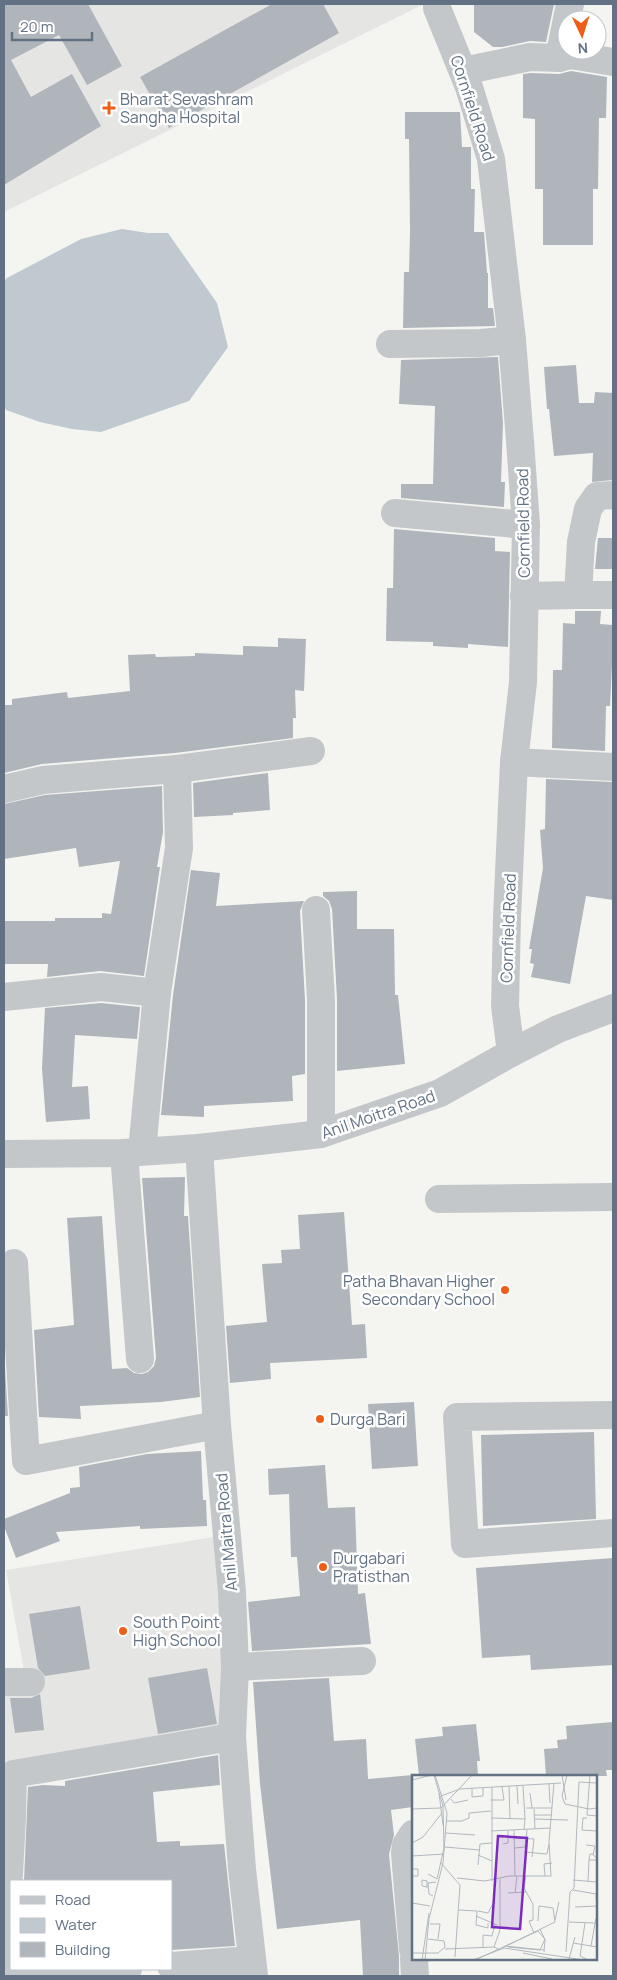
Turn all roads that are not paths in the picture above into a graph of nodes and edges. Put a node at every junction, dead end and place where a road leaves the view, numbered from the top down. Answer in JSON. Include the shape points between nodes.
{"nodes":[{"id":1,"x":437,"y":4,"type":"edge"},
{"id":2,"x":557,"y":58,"type":"edge"},
{"id":3,"x":599,"y":60,"type":"edge"},
{"id":4,"x":613,"y":62,"type":"edge"},
{"id":5,"x":463,"y":71,"type":"junction"},
{"id":6,"x":512,"y":340,"type":"junction"},
{"id":7,"x":390,"y":344,"type":"dead end"},
{"id":8,"x":613,"y":495,"type":"edge"},
{"id":9,"x":394,"y":513,"type":"dead end"},
{"id":10,"x":526,"y":525,"type":"junction"},
{"id":11,"x":613,"y":594,"type":"edge"},
{"id":12,"x":578,"y":595,"type":"junction"},
{"id":13,"x":524,"y":596,"type":"junction"},
{"id":14,"x":311,"y":751,"type":"dead end"},
{"id":15,"x":514,"y":762,"type":"junction"},
{"id":16,"x":613,"y":767,"type":"edge"},
{"id":17,"x":177,"y":769,"type":"junction"},
{"id":18,"x":4,"y":789,"type":"edge"},
{"id":19,"x":316,"y":910,"type":"dead end"},
{"id":20,"x":157,"y":993,"type":"junction"},
{"id":21,"x":4,"y":996,"type":"edge"},
{"id":22,"x":613,"y":1008,"type":"edge"},
{"id":23,"x":511,"y":1053,"type":"junction"},
{"id":24,"x":321,"y":1134,"type":"junction"},
{"id":25,"x":199,"y":1148,"type":"junction"},
{"id":26,"x":133,"y":1152,"type":"junction"},
{"id":27,"x":4,"y":1154,"type":"edge"},
{"id":28,"x":613,"y":1197,"type":"edge"},
{"id":29,"x":439,"y":1199,"type":"dead end"},
{"id":30,"x":14,"y":1263,"type":"dead end"},
{"id":31,"x":140,"y":1359,"type":"dead end"},
{"id":32,"x":14,"y":1413,"type":"edge"},
{"id":33,"x":613,"y":1415,"type":"edge"},
{"id":34,"x":217,"y":1425,"type":"junction"},
{"id":35,"x":15,"y":1462,"type":"edge"},
{"id":36,"x":613,"y":1533,"type":"edge"},
{"id":37,"x":362,"y":1661,"type":"dead end"},
{"id":38,"x":235,"y":1667,"type":"junction"},
{"id":39,"x":4,"y":1682,"type":"edge"},
{"id":40,"x":31,"y":1682,"type":"dead end"},
{"id":41,"x":232,"y":1736,"type":"junction"},
{"id":42,"x":412,"y":1835,"type":"edge"},
{"id":43,"x":412,"y":1935,"type":"edge"},
{"id":44,"x":414,"y":1960,"type":"edge"},
{"id":45,"x":4,"y":1966,"type":"edge"},
{"id":46,"x":172,"y":1966,"type":"edge"},
{"id":47,"x":253,"y":1968,"type":"edge"},
{"id":48,"x":113,"y":1970,"type":"edge"},
{"id":49,"x":4,"y":1974,"type":"edge"},
{"id":50,"x":416,"y":1976,"type":"edge"}],
"edges":[{"from":1,"to":5,"type":"street","name":"Cornfield Road"},
{"from":2,"to":5,"type":"street","via":[[530,57]]},
{"from":3,"to":4,"type":"street"},
{"from":5,"to":6,"type":"street","name":"Cornfield Road","via":[[491,159]]},
{"from":6,"to":7,"type":"street"},
{"from":6,"to":10,"type":"street","name":"Cornfield Road"},
{"from":8,"to":12,"type":"street","via":[[597,496],[588,509],[580,542]]},
{"from":9,"to":10,"type":"street"},
{"from":10,"to":13,"type":"street","name":"Cornfield Road"},
{"from":11,"to":12,"type":"street"},
{"from":12,"to":13,"type":"street"},
{"from":13,"to":15,"type":"street","name":"Cornfield Road","via":[[523,682]]},
{"from":14,"to":17,"type":"street"},
{"from":15,"to":16,"type":"street"},
{"from":15,"to":23,"type":"street","name":"Cornfield Road","via":[[505,1006]]},
{"from":17,"to":18,"type":"street","via":[[43,780]]},
{"from":17,"to":20,"type":"street","via":[[180,848]]},
{"from":19,"to":24,"type":"street","via":[[321,1000]]},
{"from":20,"to":21,"type":"street","via":[[100,988]]},
{"from":20,"to":26,"type":"street"},
{"from":22,"to":23,"type":"street","name":"Anil Moitra Road","via":[[558,1029]]},
{"from":23,"to":24,"type":"street","name":"Anil Moitra Road","via":[[440,1093]]},
{"from":24,"to":25,"type":"street","name":"Anil Moitra Road"},
{"from":25,"to":26,"type":"street","name":"Anil Moitra Road"},
{"from":25,"to":34,"type":"street","name":"Anil Maitra Road"},
{"from":26,"to":27,"type":"street","name":"Anil Moitra Road"},
{"from":26,"to":31,"type":"street"},
{"from":28,"to":29,"type":"street"},
{"from":30,"to":32,"type":"street"},
{"from":32,"to":35,"type":"street"},
{"from":33,"to":36,"type":"street","via":[[457,1417],[465,1544]]},
{"from":34,"to":35,"type":"street"},
{"from":34,"to":38,"type":"street","name":"Anil Maitra Road","via":[[232,1592]]},
{"from":37,"to":38,"type":"street"},
{"from":38,"to":41,"type":"street","name":"Anil Maitra Road"},
{"from":39,"to":40,"type":"street"},
{"from":41,"to":45,"type":"street","via":[[13,1774]]},
{"from":41,"to":47,"type":"street","name":"Anil Maitra Road"},
{"from":42,"to":43,"type":"street","via":[[406,1845]]},
{"from":44,"to":50,"type":"street"},
{"from":46,"to":47,"type":"street"},
{"from":48,"to":49,"type":"street","via":[[24,1976]]}]}
